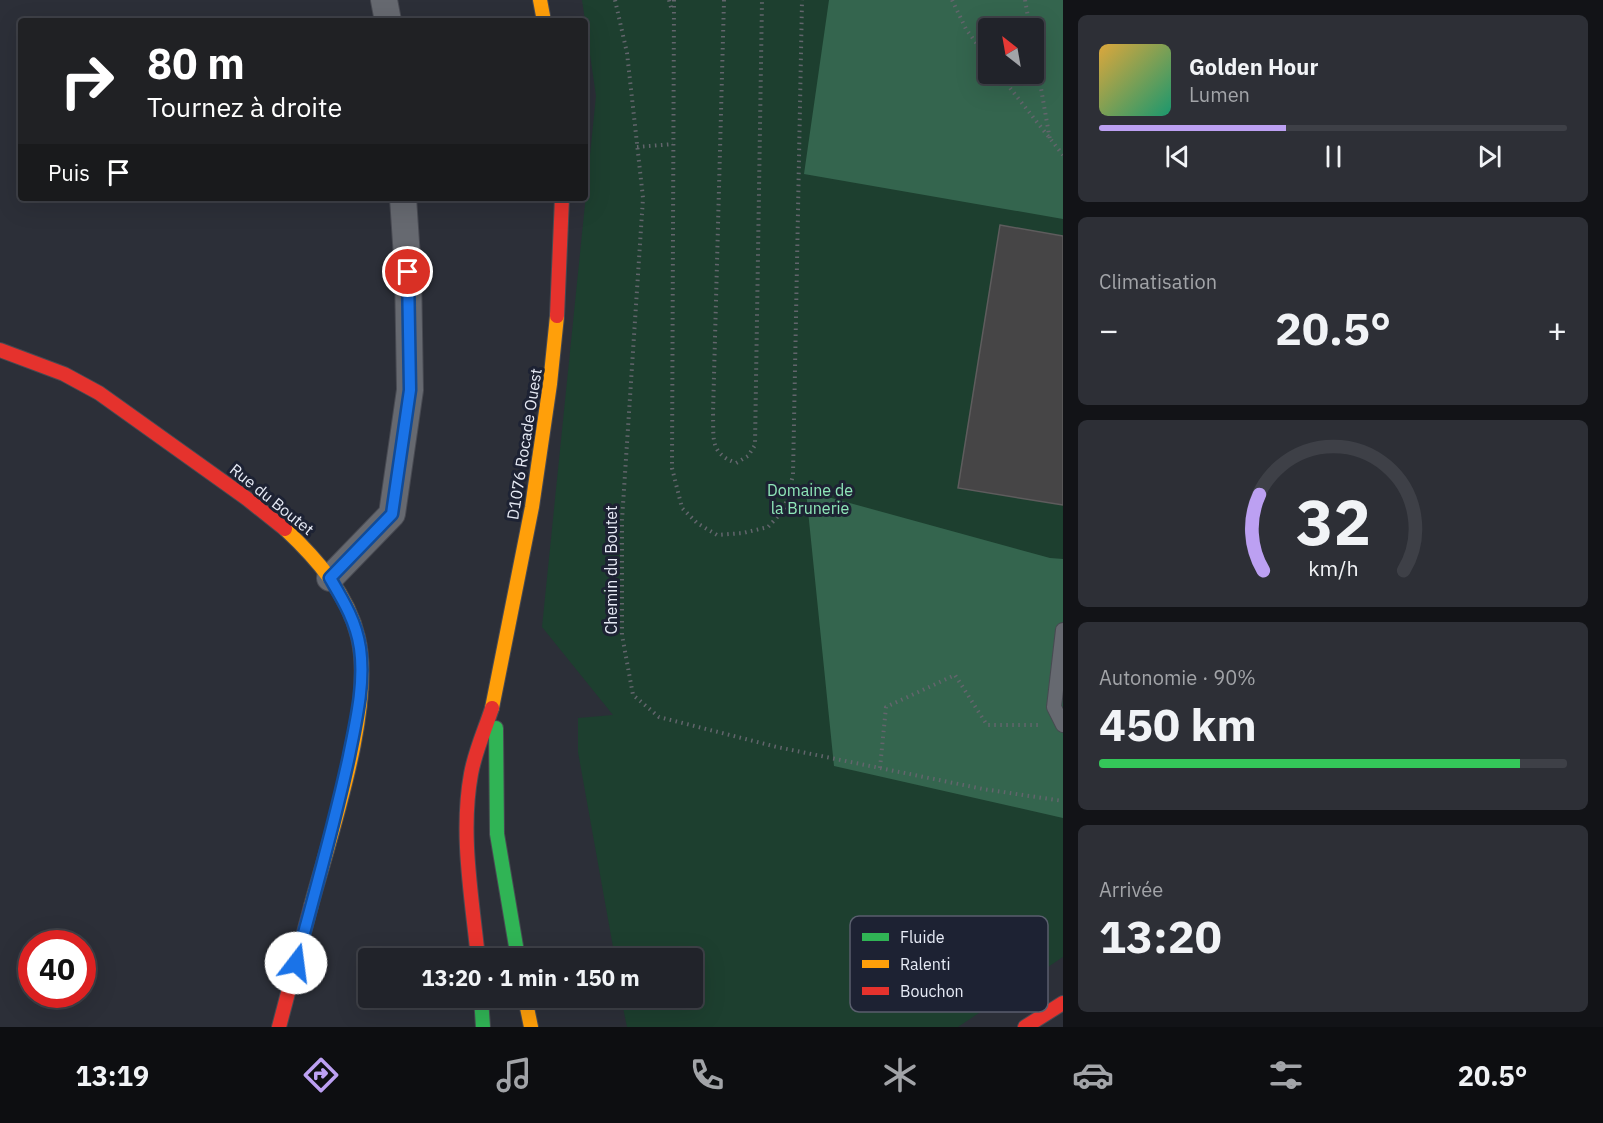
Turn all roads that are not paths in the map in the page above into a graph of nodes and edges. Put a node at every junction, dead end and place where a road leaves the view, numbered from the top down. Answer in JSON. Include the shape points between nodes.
{"nodes":[{"id":1,"x":384,"y":0,"type":"edge"},
{"id":2,"x":540,"y":0,"type":"edge"},
{"id":3,"x":387,"y":18,"type":"edge"},
{"id":4,"x":543,"y":18,"type":"edge"},
{"id":5,"x":404,"y":201,"type":"edge"},
{"id":6,"x":562,"y":201,"type":"edge"},
{"id":7,"x":0,"y":350,"type":"edge"},
{"id":8,"x":330,"y":578,"type":"junction"},
{"id":9,"x":1063,"y":630,"type":"edge"},
{"id":10,"x":496,"y":693,"type":"junction"},
{"id":11,"x":1063,"y":725,"type":"edge"},
{"id":12,"x":477,"y":948,"type":"edge"},
{"id":13,"x":516,"y":948,"type":"edge"},
{"id":14,"x":1063,"y":1004,"type":"edge"},
{"id":15,"x":482,"y":1008,"type":"edge"},
{"id":16,"x":527,"y":1008,"type":"edge"},
{"id":17,"x":1063,"y":1017,"type":"edge"},
{"id":18,"x":279,"y":1027,"type":"edge"},
{"id":19,"x":483,"y":1027,"type":"edge"},
{"id":20,"x":531,"y":1027,"type":"edge"},
{"id":21,"x":1025,"y":1027,"type":"edge"},
{"id":22,"x":1051,"y":1027,"type":"edge"}],
"edges":[{"from":1,"to":3,"type":"street"},
{"from":2,"to":4,"type":"main road"},
{"from":5,"to":8,"type":"street","via":[[410,390],[392,514]]},
{"from":6,"to":10,"type":"main road","name":"D1076 Rocade Ouest","via":[[552,382],[535,499]]},
{"from":7,"to":8,"type":"main road","name":"Rue du Boutet","via":[[84,384],[253,502],[304,544]]},
{"from":8,"to":18,"type":"main road","name":"Rue du Boutet","via":[[351,614],[360,648],[361,681],[341,794]]},
{"from":9,"to":11,"type":"lane","via":[[1054,707]]},
{"from":10,"to":12,"type":"main road","name":"D1076 Rocade Ouest","via":[[471,774],[468,837]]},
{"from":10,"to":13,"type":"main road","name":"D1076 Rocade Ouest","via":[[497,834]]},
{"from":14,"to":21,"type":"main road"},
{"from":15,"to":19,"type":"main road"},
{"from":16,"to":20,"type":"main road"},
{"from":17,"to":22,"type":"main road"}]}
